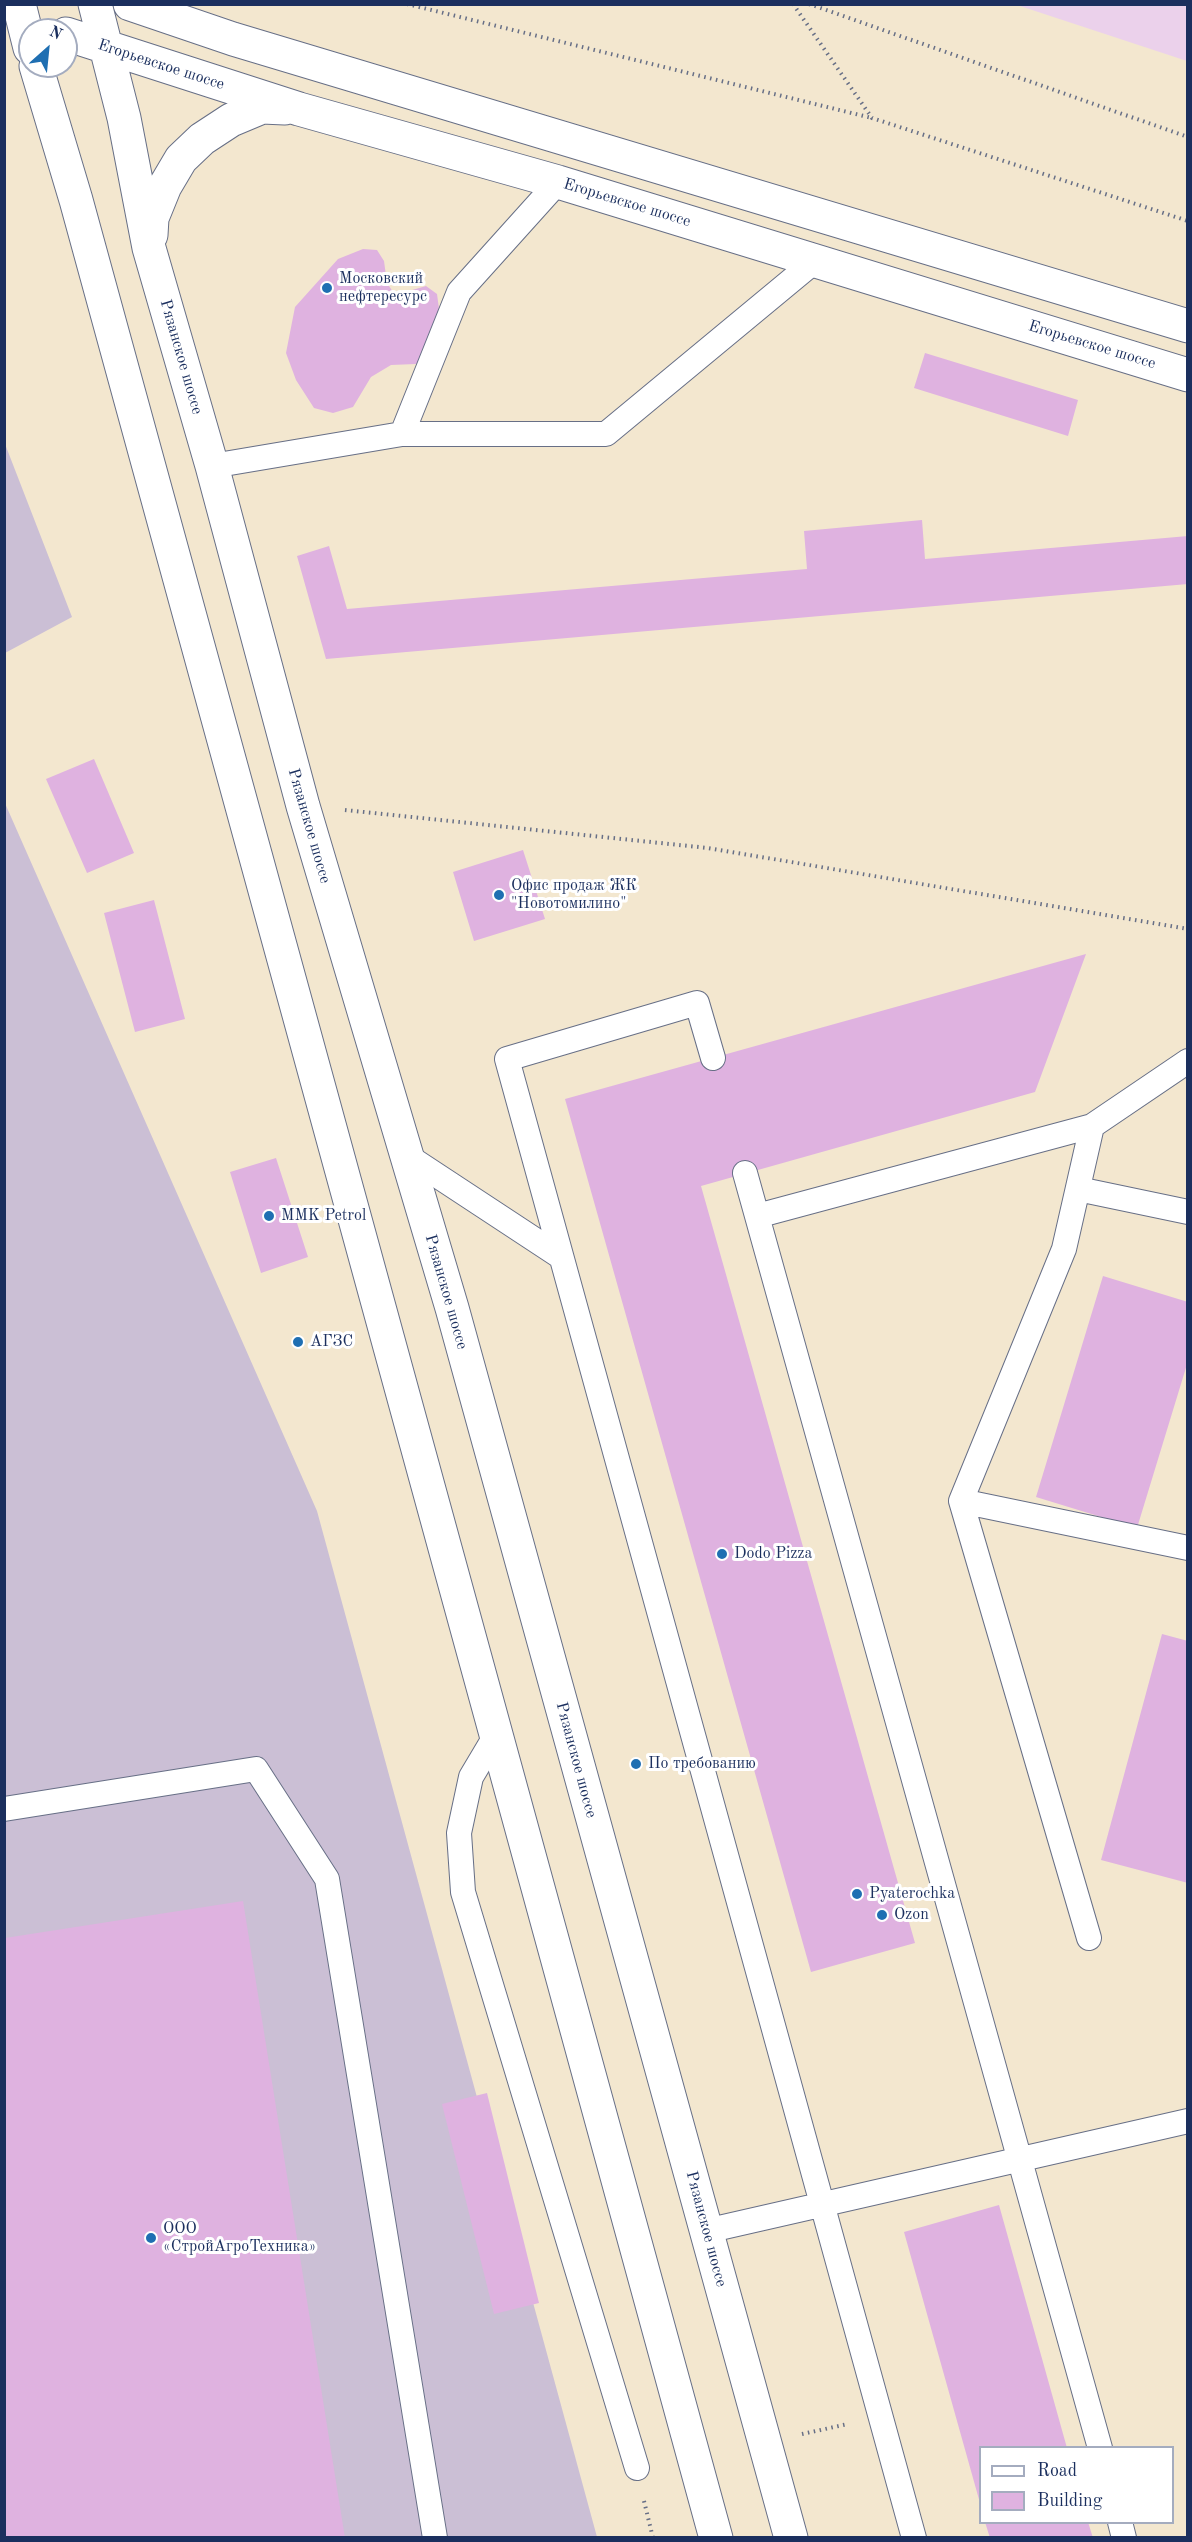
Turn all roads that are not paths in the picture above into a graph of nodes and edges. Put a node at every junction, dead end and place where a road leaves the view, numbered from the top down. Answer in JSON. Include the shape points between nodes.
{"nodes":[{"id":1,"x":95,"y":4,"type":"edge"},
{"id":2,"x":130,"y":4,"type":"edge"},
{"id":3,"x":78,"y":38,"type":"edge"},
{"id":4,"x":105,"y":46,"type":"junction"},
{"id":5,"x":40,"y":78,"type":"edge"},
{"id":6,"x":299,"y":109,"type":"junction"},
{"id":7,"x":558,"y":182,"type":"junction"},
{"id":8,"x":149,"y":248,"type":"junction"},
{"id":9,"x":816,"y":260,"type":"junction"},
{"id":10,"x":1188,"y":326,"type":"edge"},
{"id":11,"x":1188,"y":375,"type":"edge"},
{"id":12,"x":402,"y":434,"type":"junction"},
{"id":13,"x":212,"y":466,"type":"junction"},
{"id":14,"x":713,"y":1058,"type":"dead end"},
{"id":15,"x":1188,"y":1061,"type":"edge"},
{"id":16,"x":1092,"y":1126,"type":"junction"},
{"id":17,"x":406,"y":1155,"type":"junction"},
{"id":18,"x":745,"y":1173,"type":"dead end"},
{"id":19,"x":1078,"y":1189,"type":"junction"},
{"id":20,"x":1188,"y":1212,"type":"edge"},
{"id":21,"x":757,"y":1216,"type":"junction"},
{"id":22,"x":561,"y":1257,"type":"junction"},
{"id":23,"x":961,"y":1500,"type":"junction"},
{"id":24,"x":1188,"y":1548,"type":"edge"},
{"id":25,"x":496,"y":1735,"type":"junction"},
{"id":26,"x":4,"y":1809,"type":"edge"},
{"id":27,"x":1089,"y":1938,"type":"dead end"},
{"id":28,"x":1188,"y":2121,"type":"edge"},
{"id":29,"x":1021,"y":2159,"type":"junction"},
{"id":30,"x":822,"y":2205,"type":"junction"},
{"id":31,"x":706,"y":2231,"type":"junction"},
{"id":32,"x":1099,"y":2446,"type":"edge"},
{"id":33,"x":637,"y":2468,"type":"dead end"},
{"id":34,"x":435,"y":2538,"type":"edge"},
{"id":35,"x":716,"y":2538,"type":"edge"},
{"id":36,"x":791,"y":2538,"type":"edge"},
{"id":37,"x":914,"y":2538,"type":"edge"}],
"edges":[{"from":1,"to":4,"type":"main road","name":"Рязанское шоссе"},
{"from":2,"to":10,"type":"main road","via":[[233,39]]},
{"from":3,"to":4,"type":"main road","name":"Егорьевское шоссе"},
{"from":4,"to":6,"type":"main road","name":"Егорьевское шоссе"},
{"from":4,"to":8,"type":"main road","name":"Рязанское шоссе","via":[[124,118]]},
{"from":5,"to":25,"type":"main road","via":[[80,211]]},
{"from":6,"to":7,"type":"main road","name":"Егорьевское шоссе"},
{"from":6,"to":8,"type":"main road","via":[[262,107],[231,120],[202,139],[181,159],[165,186],[152,218]]},
{"from":7,"to":9,"type":"main road","name":"Егорьевское шоссе"},
{"from":7,"to":12,"type":"lane","via":[[459,292]]},
{"from":8,"to":13,"type":"main road","name":"Рязанское шоссе"},
{"from":9,"to":11,"type":"main road","name":"Егорьевское шоссе"},
{"from":9,"to":12,"type":"lane","via":[[606,434]]},
{"from":12,"to":13,"type":"lane"},
{"from":13,"to":17,"type":"main road","name":"Рязанское шоссе","via":[[303,806]]},
{"from":14,"to":22,"type":"lane","via":[[697,1003],[507,1059]]},
{"from":15,"to":16,"type":"lane"},
{"from":16,"to":19,"type":"lane"},
{"from":16,"to":21,"type":"lane"},
{"from":17,"to":22,"type":"lane"},
{"from":17,"to":31,"type":"main road","name":"Рязанское шоссе"},
{"from":18,"to":21,"type":"lane"},
{"from":19,"to":20,"type":"lane"},
{"from":19,"to":23,"type":"lane","via":[[1064,1249]]},
{"from":21,"to":29,"type":"lane"},
{"from":22,"to":30,"type":"lane"},
{"from":23,"to":24,"type":"lane"},
{"from":23,"to":27,"type":"lane"},
{"from":25,"to":33,"type":"lane","via":[[471,1777],[459,1833],[463,1892]]},
{"from":25,"to":35,"type":"main road"},
{"from":26,"to":34,"type":"lane","via":[[256,1769],[327,1879]]},
{"from":28,"to":29,"type":"lane"},
{"from":29,"to":30,"type":"lane"},
{"from":29,"to":32,"type":"lane"},
{"from":30,"to":31,"type":"lane"},
{"from":30,"to":37,"type":"lane"},
{"from":31,"to":36,"type":"main road","name":"Рязанское шоссе"}]}
